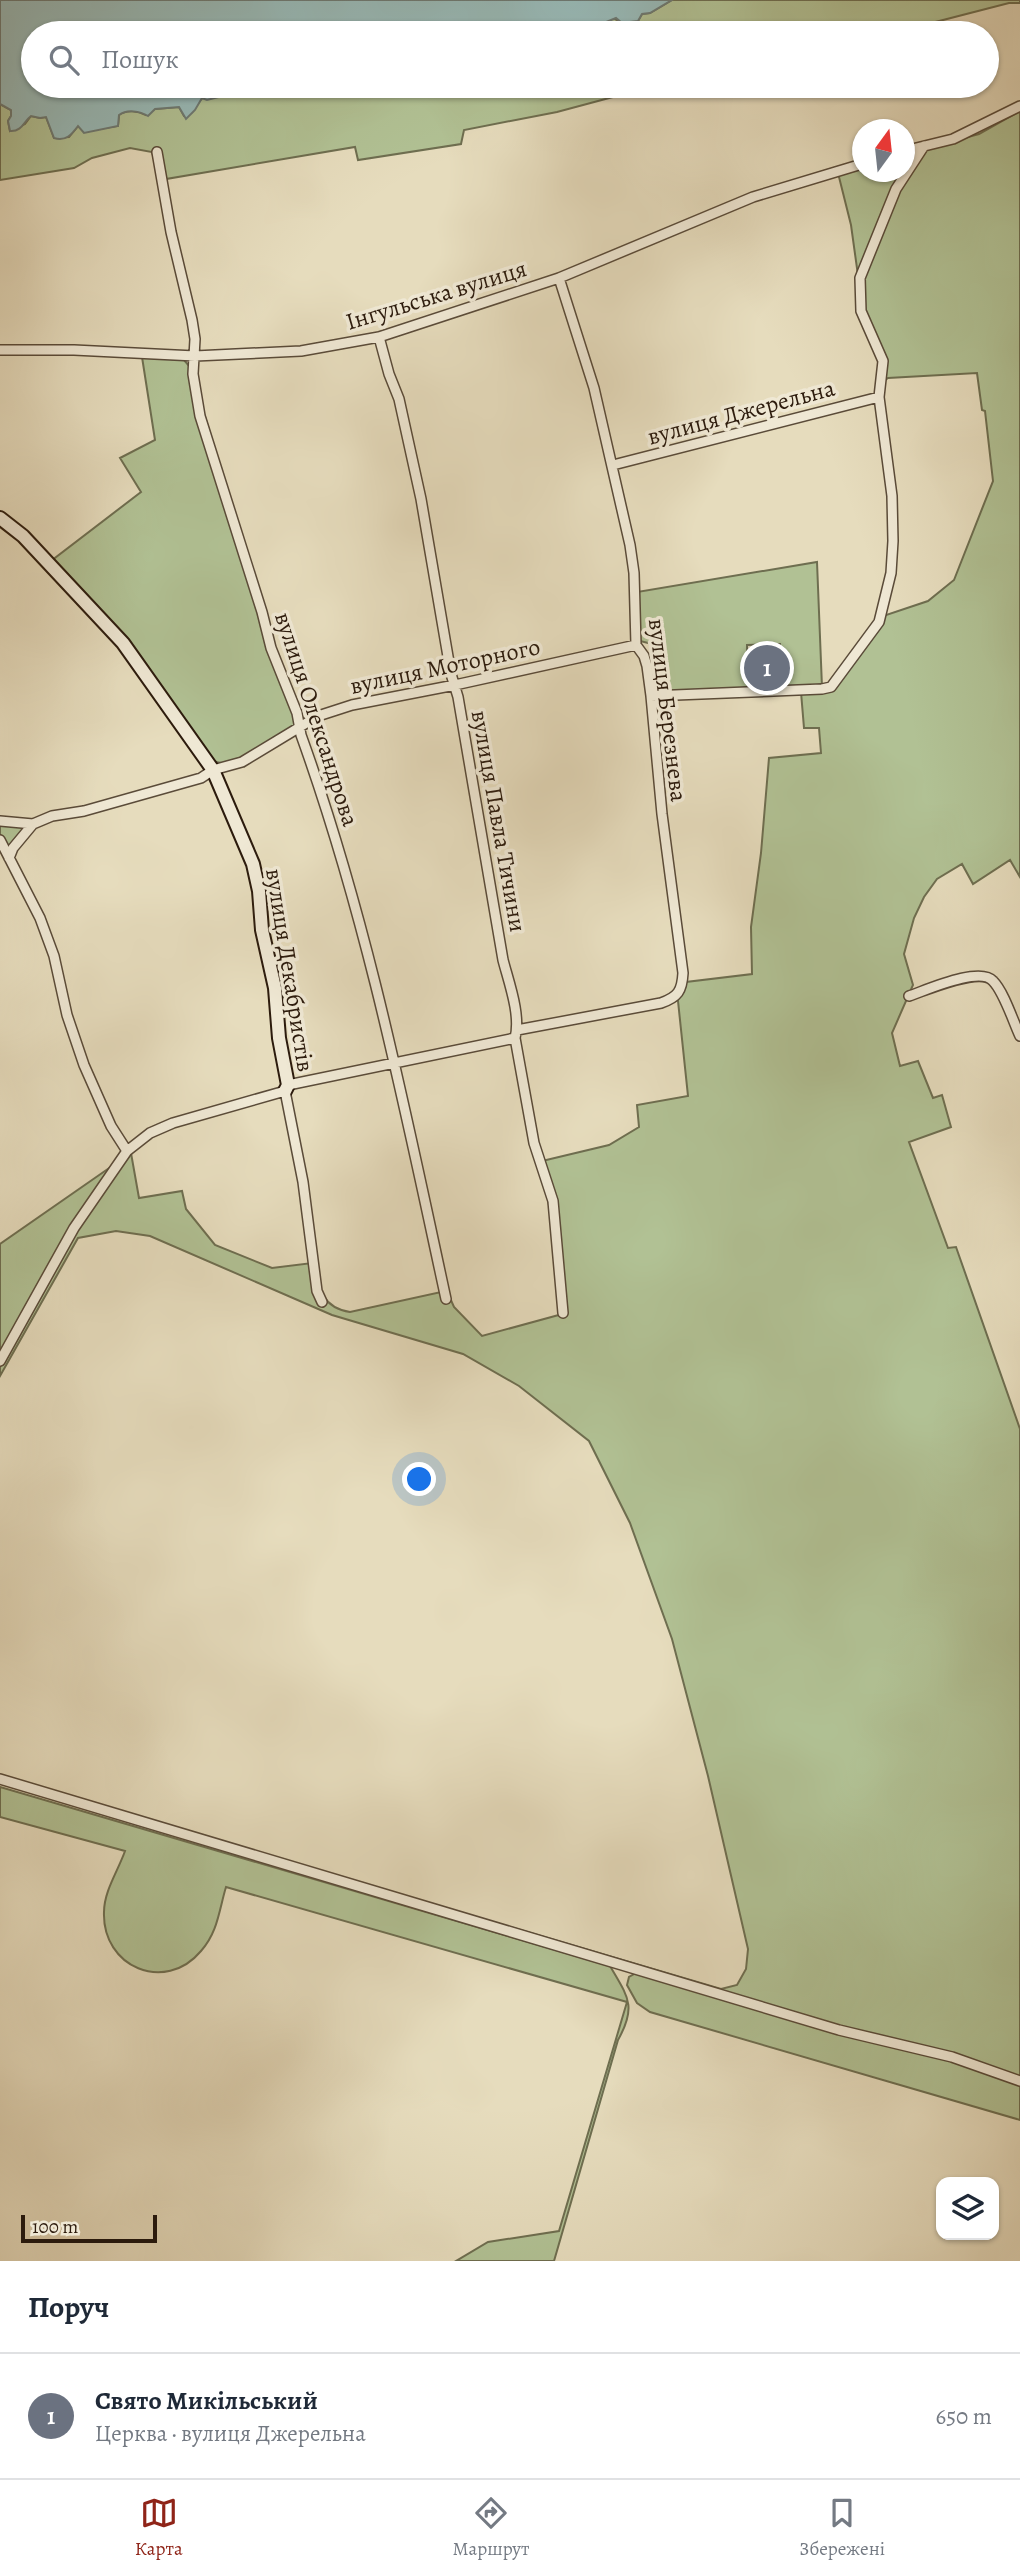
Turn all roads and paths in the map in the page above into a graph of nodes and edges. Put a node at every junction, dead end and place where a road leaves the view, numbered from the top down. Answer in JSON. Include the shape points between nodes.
{"nodes":[{"id":1,"x":1020,"y":106,"type":"edge"},
{"id":2,"x":924,"y":146,"type":"junction"},
{"id":3,"x":915,"y":148,"type":"edge"},
{"id":4,"x":157,"y":152,"type":"dead end"},
{"id":5,"x":852,"y":167,"type":"edge"},
{"id":6,"x":559,"y":278,"type":"junction"},
{"id":7,"x":379,"y":337,"type":"junction"},
{"id":8,"x":0,"y":350,"type":"edge"},
{"id":9,"x":195,"y":356,"type":"junction"},
{"id":10,"x":879,"y":397,"type":"junction"},
{"id":11,"x":613,"y":465,"type":"junction"},
{"id":12,"x":0,"y":518,"type":"edge"},
{"id":13,"x":636,"y":645,"type":"junction"},
{"id":14,"x":455,"y":685,"type":"junction"},
{"id":15,"x":652,"y":696,"type":"junction"},
{"id":16,"x":300,"y":727,"type":"junction"},
{"id":17,"x":213,"y":770,"type":"junction"},
{"id":18,"x":0,"y":821,"type":"edge"},
{"id":19,"x":33,"y":824,"type":"junction"},
{"id":20,"x":0,"y":840,"type":"edge"},
{"id":21,"x":9,"y":858,"type":"junction"},
{"id":22,"x":909,"y":996,"type":"dead end"},
{"id":23,"x":516,"y":1034,"type":"junction"},
{"id":24,"x":1020,"y":1036,"type":"edge"},
{"id":25,"x":395,"y":1064,"type":"junction"},
{"id":26,"x":287,"y":1088,"type":"junction"},
{"id":27,"x":127,"y":1151,"type":"junction"},
{"id":28,"x":446,"y":1299,"type":"dead end"},
{"id":29,"x":322,"y":1303,"type":"dead end"},
{"id":30,"x":564,"y":1313,"type":"dead end"},
{"id":31,"x":0,"y":1361,"type":"edge"},
{"id":32,"x":0,"y":1779,"type":"edge"},
{"id":33,"x":1020,"y":2081,"type":"edge"}],
"edges":[{"from":1,"to":2,"type":"street","via":[[953,139]]},
{"from":2,"to":3,"type":"street"},
{"from":2,"to":10,"type":"street","via":[[896,189],[860,278],[861,311],[883,361]]},
{"from":4,"to":9,"type":"street","name":"вулиця Олександрова","via":[[192,320]]},
{"from":5,"to":6,"type":"street","name":"Інгульська вулиця","via":[[753,197]]},
{"from":6,"to":7,"type":"street","name":"Інгульська вулиця"},
{"from":6,"to":11,"type":"street","name":"вулиця Березнева"},
{"from":7,"to":9,"type":"street","name":"Інгульська вулиця","via":[[301,351]]},
{"from":7,"to":14,"type":"street","name":"вулиця Павла Тичини","via":[[400,399]]},
{"from":8,"to":9,"type":"street","name":"Інгульська вулиця"},
{"from":9,"to":16,"type":"street","name":"вулиця Олександрова","via":[[200,416],[216,474]]},
{"from":10,"to":11,"type":"street","name":"вулиця Джерельна"},
{"from":10,"to":15,"type":"street","via":[[894,514],[891,573],[879,622],[837,682],[822,689]]},
{"from":11,"to":13,"type":"street","name":"вулиця Березнева","via":[[634,573]]},
{"from":12,"to":17,"type":"street","name":"вулиця Декабристів","via":[[23,536],[123,643]]},
{"from":13,"to":14,"type":"street","name":"вулиця Моторного"},
{"from":13,"to":15,"type":"street","name":"вулиця Березнева","via":[[644,656]]},
{"from":14,"to":16,"type":"street","name":"вулиця Моторного","via":[[352,705]]},
{"from":14,"to":23,"type":"street","name":"вулиця Павла Тичини"},
{"from":15,"to":23,"type":"street","name":"вулиця Березнева","via":[[682,988],[673,999],[661,1003]]},
{"from":16,"to":17,"type":"street","name":"вулиця Моторного","via":[[242,762]]},
{"from":16,"to":25,"type":"street","name":"вулиця Олександрова","via":[[346,871]]},
{"from":17,"to":19,"type":"street","name":"вулиця Моторного","via":[[201,778]]},
{"from":17,"to":26,"type":"street","name":"вулиця Декабристів","via":[[253,864]]},
{"from":18,"to":19,"type":"street","name":"вулиця Моторного"},
{"from":19,"to":21,"type":"street"},
{"from":20,"to":21,"type":"street"},
{"from":21,"to":27,"type":"street","via":[[47,936],[83,1065]]},
{"from":22,"to":24,"type":"street","via":[[971,976],[985,976],[995,982]]},
{"from":23,"to":25,"type":"street"},
{"from":23,"to":30,"type":"street","name":"вулиця Павла Тичини","via":[[534,1143],[553,1201]]},
{"from":25,"to":26,"type":"street"},
{"from":25,"to":28,"type":"street","name":"вулиця Олександрова"},
{"from":26,"to":27,"type":"street","via":[[173,1123]]},
{"from":26,"to":29,"type":"street","name":"вулиця Декабристів"},
{"from":27,"to":31,"type":"street","via":[[74,1228]]},
{"from":32,"to":33,"type":"street"}]}
